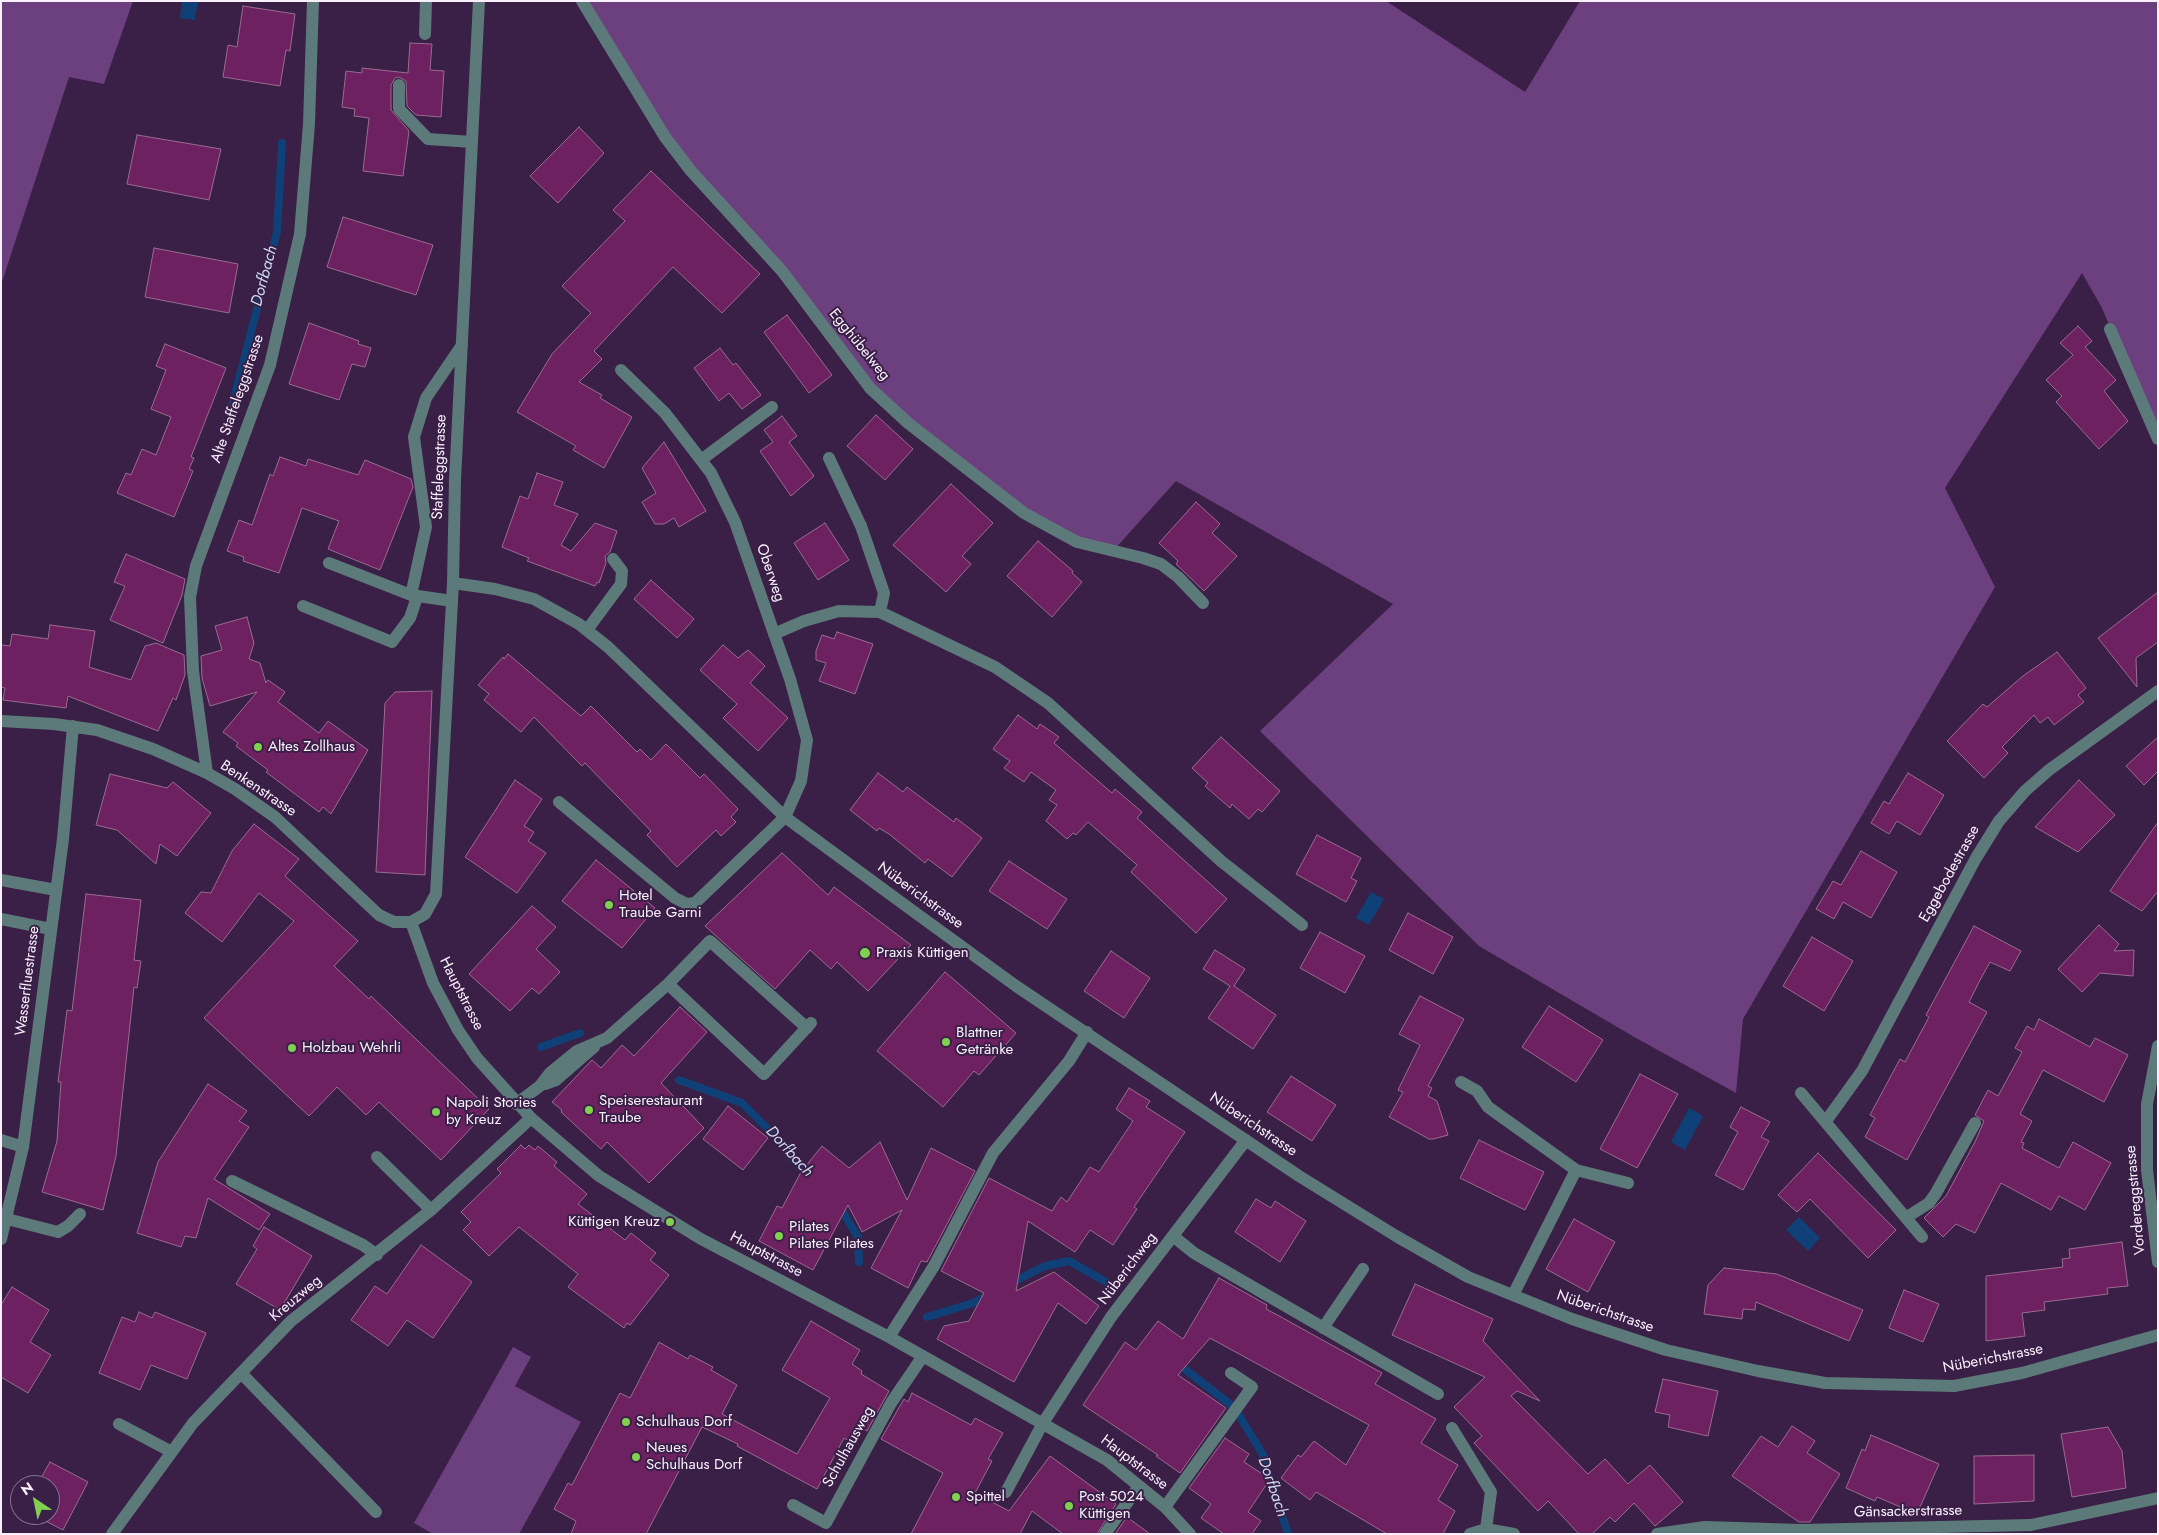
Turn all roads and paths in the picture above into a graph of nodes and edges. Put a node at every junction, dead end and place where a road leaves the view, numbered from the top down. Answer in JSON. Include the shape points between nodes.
{"nodes":[{"id":1,"x":313,"y":1,"type":"edge"},
{"id":2,"x":426,"y":1,"type":"edge"},
{"id":3,"x":479,"y":1,"type":"edge"},
{"id":4,"x":582,"y":1,"type":"edge"},
{"id":5,"x":425,"y":34,"type":"dead end"},
{"id":6,"x":399,"y":85,"type":"dead end"},
{"id":7,"x":472,"y":142,"type":"junction"},
{"id":8,"x":2110,"y":329,"type":"dead end"},
{"id":9,"x":462,"y":345,"type":"junction"},
{"id":10,"x":621,"y":370,"type":"dead end"},
{"id":11,"x":772,"y":407,"type":"dead end"},
{"id":12,"x":2158,"y":439,"type":"edge"},
{"id":13,"x":829,"y":458,"type":"dead end"},
{"id":14,"x":701,"y":460,"type":"junction"},
{"id":15,"x":613,"y":559,"type":"dead end"},
{"id":16,"x":329,"y":563,"type":"dead end"},
{"id":17,"x":453,"y":583,"type":"junction"},
{"id":18,"x":414,"y":596,"type":"junction"},
{"id":19,"x":452,"y":601,"type":"junction"},
{"id":20,"x":1203,"y":603,"type":"dead end"},
{"id":21,"x":303,"y":606,"type":"dead end"},
{"id":22,"x":880,"y":612,"type":"junction"},
{"id":23,"x":587,"y":630,"type":"junction"},
{"id":24,"x":774,"y":634,"type":"junction"},
{"id":25,"x":2158,"y":691,"type":"edge"},
{"id":26,"x":1,"y":722,"type":"edge"},
{"id":27,"x":73,"y":726,"type":"junction"},
{"id":28,"x":207,"y":773,"type":"junction"},
{"id":29,"x":559,"y":802,"type":"dead end"},
{"id":30,"x":785,"y":816,"type":"junction"},
{"id":31,"x":1,"y":880,"type":"edge"},
{"id":32,"x":56,"y":890,"type":"junction"},
{"id":33,"x":1,"y":919,"type":"edge"},
{"id":34,"x":411,"y":922,"type":"junction"},
{"id":35,"x":1302,"y":925,"type":"dead end"},
{"id":36,"x":51,"y":928,"type":"junction"},
{"id":37,"x":668,"y":984,"type":"junction"},
{"id":38,"x":1087,"y":1032,"type":"junction"},
{"id":39,"x":2158,"y":1046,"type":"edge"},
{"id":40,"x":1461,"y":1082,"type":"dead end"},
{"id":41,"x":1801,"y":1093,"type":"dead end"},
{"id":42,"x":516,"y":1104,"type":"junction"},
{"id":43,"x":531,"y":1118,"type":"junction"},
{"id":44,"x":1826,"y":1121,"type":"junction"},
{"id":45,"x":1974,"y":1123,"type":"dead end"},
{"id":46,"x":1,"y":1140,"type":"edge"},
{"id":47,"x":1246,"y":1140,"type":"junction"},
{"id":48,"x":24,"y":1147,"type":"junction"},
{"id":49,"x":377,"y":1157,"type":"dead end"},
{"id":50,"x":1576,"y":1170,"type":"junction"},
{"id":51,"x":232,"y":1181,"type":"dead end"},
{"id":52,"x":1628,"y":1183,"type":"dead end"},
{"id":53,"x":431,"y":1210,"type":"junction"},
{"id":54,"x":80,"y":1214,"type":"dead end"},
{"id":55,"x":1906,"y":1218,"type":"junction"},
{"id":56,"x":7,"y":1219,"type":"junction"},
{"id":57,"x":1173,"y":1236,"type":"junction"},
{"id":58,"x":1922,"y":1237,"type":"dead end"},
{"id":59,"x":1,"y":1238,"type":"edge"},
{"id":60,"x":377,"y":1255,"type":"junction"},
{"id":61,"x":2158,"y":1262,"type":"edge"},
{"id":62,"x":1363,"y":1269,"type":"dead end"},
{"id":63,"x":1513,"y":1295,"type":"junction"},
{"id":64,"x":1323,"y":1328,"type":"junction"},
{"id":65,"x":2158,"y":1335,"type":"edge"},
{"id":66,"x":889,"y":1337,"type":"junction"},
{"id":67,"x":923,"y":1356,"type":"junction"},
{"id":68,"x":1231,"y":1372,"type":"dead end"},
{"id":69,"x":242,"y":1373,"type":"junction"},
{"id":70,"x":1438,"y":1394,"type":"dead end"},
{"id":71,"x":1043,"y":1423,"type":"junction"},
{"id":72,"x":119,"y":1424,"type":"dead end"},
{"id":73,"x":1452,"y":1428,"type":"dead end"},
{"id":74,"x":172,"y":1452,"type":"junction"},
{"id":75,"x":1139,"y":1486,"type":"junction"},
{"id":76,"x":1006,"y":1492,"type":"dead end"},
{"id":77,"x":2158,"y":1498,"type":"edge"},
{"id":78,"x":793,"y":1505,"type":"dead end"},
{"id":79,"x":1165,"y":1507,"type":"junction"},
{"id":80,"x":376,"y":1512,"type":"dead end"},
{"id":81,"x":1486,"y":1529,"type":"junction"},
{"id":82,"x":112,"y":1534,"type":"edge"},
{"id":83,"x":1105,"y":1534,"type":"edge"},
{"id":84,"x":1190,"y":1534,"type":"edge"},
{"id":85,"x":1470,"y":1534,"type":"edge"},
{"id":86,"x":1514,"y":1534,"type":"edge"},
{"id":87,"x":1657,"y":1534,"type":"edge"}],
"edges":[{"from":1,"to":28,"type":"street","name":"Alte Staffeleggstrasse","via":[[309,124],[300,234],[270,365],[196,566],[190,597],[193,671]]},
{"from":2,"to":5,"type":"street"},
{"from":3,"to":7,"type":"street","name":"Staffeleggstrasse"},
{"from":4,"to":20,"type":"street","name":"Egghübelweg","via":[[665,137],[691,171],[782,270],[870,388],[908,423],[1024,513],[1077,542],[1161,564]]},
{"from":6,"to":7,"type":"street","via":[[399,109],[428,139]]},
{"from":7,"to":9,"type":"street","name":"Staffeleggstrasse"},
{"from":8,"to":12,"type":"street"},
{"from":9,"to":17,"type":"street","name":"Staffeleggstrasse"},
{"from":9,"to":18,"type":"street","via":[[426,398],[414,437],[426,528]]},
{"from":10,"to":14,"type":"street","name":"Oberweg","via":[[665,413]]},
{"from":11,"to":14,"type":"street"},
{"from":13,"to":22,"type":"street","via":[[861,526],[884,593]]},
{"from":14,"to":24,"type":"street","name":"Oberweg","via":[[711,473],[735,522]]},
{"from":15,"to":23,"type":"street","via":[[622,571],[621,584]]},
{"from":16,"to":18,"type":"street"},
{"from":17,"to":19,"type":"street","name":"Staffeleggstrasse"},
{"from":17,"to":23,"type":"street","name":"Nüberichstrasse","via":[[534,599]]},
{"from":18,"to":19,"type":"street"},
{"from":18,"to":21,"type":"street","via":[[410,618],[392,642]]},
{"from":19,"to":34,"type":"street","name":"Staffeleggstrasse","via":[[436,894],[425,914]]},
{"from":22,"to":24,"type":"street","via":[[839,611]]},
{"from":22,"to":35,"type":"street","via":[[995,667],[1048,703],[1220,860]]},
{"from":23,"to":30,"type":"street","name":"Nüberichstrasse"},
{"from":24,"to":30,"type":"street","name":"Oberweg","via":[[807,740],[801,781]]},
{"from":25,"to":44,"type":"street","name":"Eggebodestrasse","via":[[2049,770],[1999,821],[1862,1071]]},
{"from":26,"to":27,"type":"street","name":"Benkenstrasse"},
{"from":27,"to":28,"type":"street","name":"Benkenstrasse","via":[[122,738]]},
{"from":27,"to":32,"type":"street","name":"Wasserfluestrasse"},
{"from":28,"to":34,"type":"street","name":"Benkenstrasse","via":[[275,817],[379,915],[394,922]]},
{"from":29,"to":30,"type":"street","via":[[675,898],[687,904],[695,902]]},
{"from":30,"to":38,"type":"street","name":"Nüberichstrasse","via":[[1009,981]]},
{"from":31,"to":32,"type":"street"},
{"from":32,"to":36,"type":"street","name":"Wasserfluestrasse"},
{"from":33,"to":36,"type":"street"},
{"from":34,"to":42,"type":"street","name":"Hauptstrasse","via":[[433,983],[458,1030]]},
{"from":36,"to":48,"type":"street","name":"Wasserfluestrasse"},
{"from":37,"to":37,"type":"street","via":[[710,941],[809,1025],[764,1074]]},
{"from":37,"to":42,"type":"street","via":[[556,1080],[540,1086]]},
{"from":38,"to":47,"type":"street","name":"Nüberichstrasse"},
{"from":38,"to":66,"type":"street","via":[[1069,1061],[993,1153],[934,1266]]},
{"from":39,"to":61,"type":"street","name":"Vordereggstrasse","via":[[2147,1104],[2146,1170]]},
{"from":40,"to":50,"type":"street","via":[[1477,1091],[1488,1107]]},
{"from":41,"to":44,"type":"street"},
{"from":42,"to":43,"type":"street","name":"Hauptstrasse"},
{"from":43,"to":53,"type":"street","name":"Kreuzweg"},
{"from":43,"to":66,"type":"street","name":"Hauptstrasse","via":[[599,1176],[670,1222]]},
{"from":44,"to":55,"type":"street"},
{"from":45,"to":55,"type":"street","via":[[1930,1202]]},
{"from":46,"to":48,"type":"street"},
{"from":47,"to":57,"type":"street","name":"Nüberichweg"},
{"from":47,"to":63,"type":"street","name":"Nüberichstrasse","via":[[1396,1236],[1468,1277]]},
{"from":48,"to":56,"type":"street","name":"Wasserfluestrasse"},
{"from":49,"to":53,"type":"street"},
{"from":50,"to":52,"type":"street"},
{"from":50,"to":63,"type":"street"},
{"from":51,"to":60,"type":"street","via":[[363,1245]]},
{"from":53,"to":60,"type":"street","name":"Kreuzweg"},
{"from":54,"to":56,"type":"street","via":[[58,1232]]},
{"from":55,"to":58,"type":"street"},
{"from":56,"to":59,"type":"street","name":"Wasserfluestrasse"},
{"from":57,"to":64,"type":"street","via":[[1194,1252]]},
{"from":57,"to":71,"type":"street","name":"Nüberichweg","via":[[1111,1317]]},
{"from":60,"to":69,"type":"street","name":"Kreuzweg","via":[[291,1321]]},
{"from":62,"to":64,"type":"street"},
{"from":63,"to":65,"type":"street","name":"Nüberichstrasse","via":[[1572,1319],[1666,1350],[1758,1371],[1833,1383],[1954,1386],[2022,1373]]},
{"from":64,"to":70,"type":"street"},
{"from":66,"to":67,"type":"street","name":"Hauptstrasse"},
{"from":67,"to":71,"type":"street","name":"Hauptstrasse"},
{"from":67,"to":78,"type":"street","name":"Schulhausweg","via":[[891,1403],[826,1523]]},
{"from":68,"to":79,"type":"street","via":[[1252,1387]]},
{"from":69,"to":74,"type":"street","name":"Kreuzweg","via":[[193,1423]]},
{"from":69,"to":80,"type":"street"},
{"from":71,"to":75,"type":"street","name":"Hauptstrasse","via":[[1107,1460]]},
{"from":71,"to":76,"type":"street","name":"Nüberichweg"},
{"from":72,"to":74,"type":"street"},
{"from":73,"to":81,"type":"street","via":[[1491,1492]]},
{"from":74,"to":82,"type":"street","name":"Kreuzweg"},
{"from":75,"to":79,"type":"street","name":"Hauptstrasse"},
{"from":75,"to":83,"type":"street"},
{"from":77,"to":87,"type":"street","name":"Gänsackerstrasse","via":[[2031,1525],[1801,1530],[1705,1528]]},
{"from":79,"to":84,"type":"street","name":"Hauptstrasse"},
{"from":81,"to":85,"type":"street"},
{"from":81,"to":86,"type":"street"}]}
